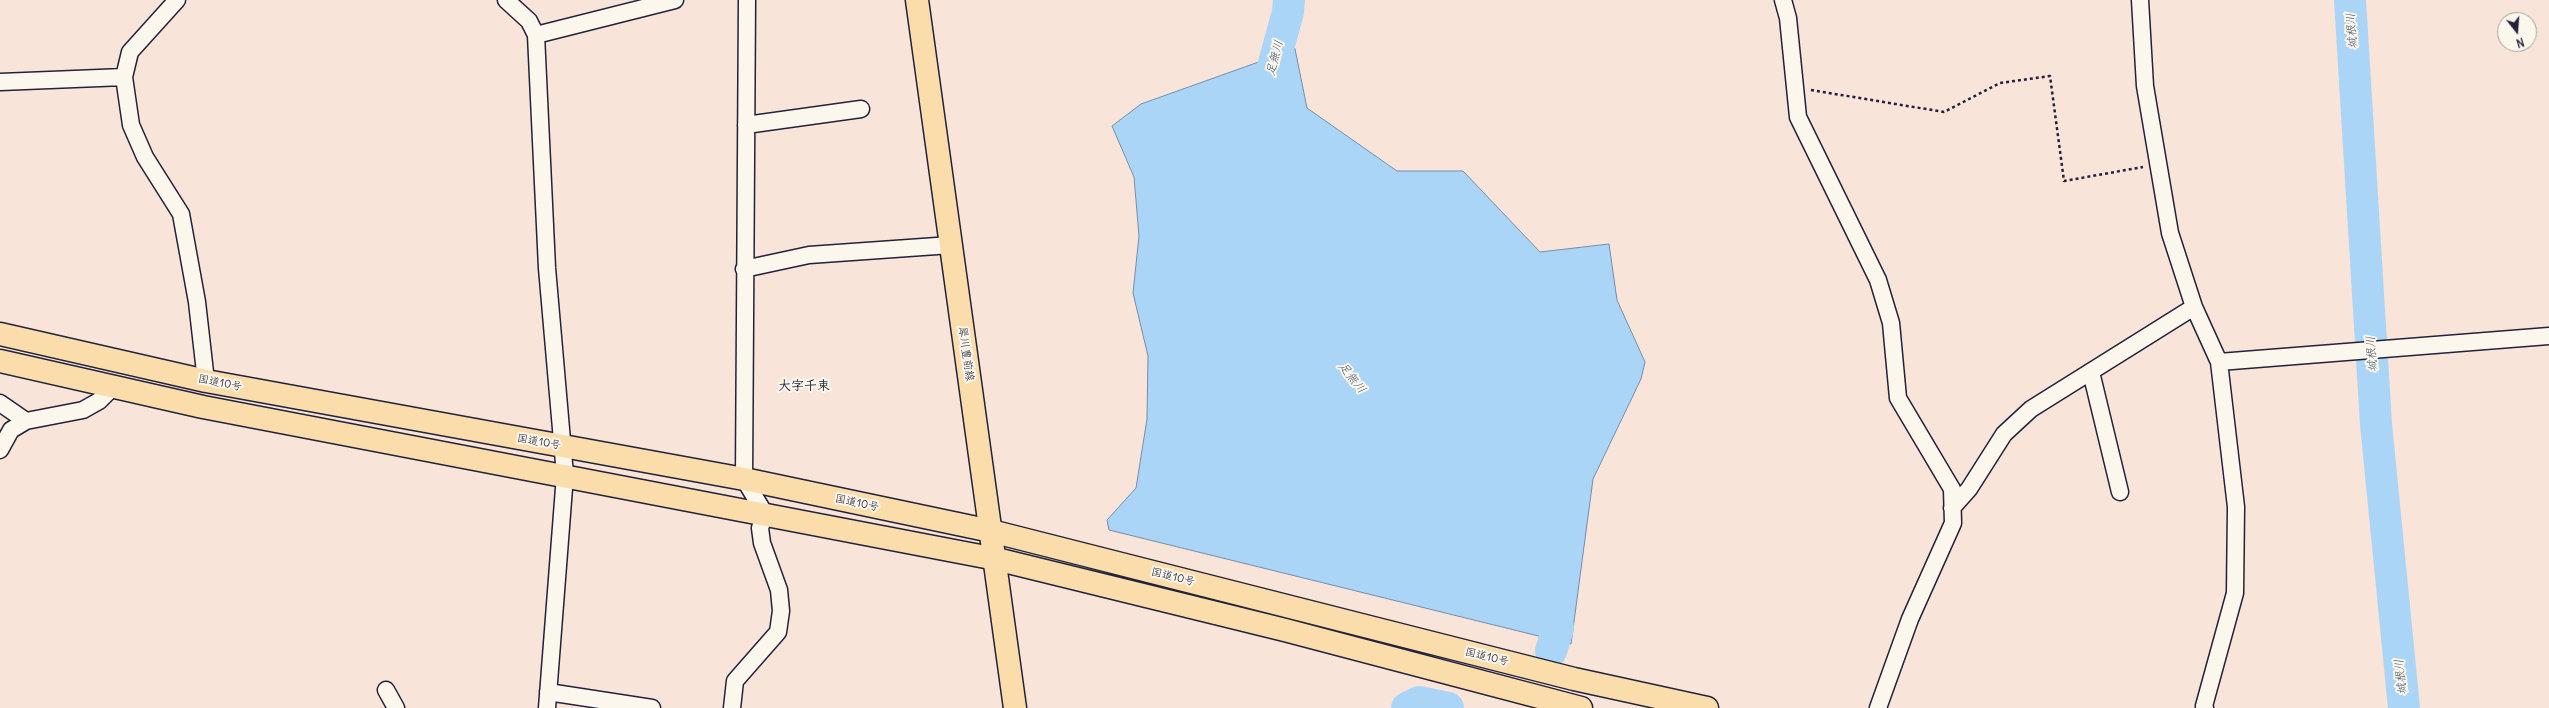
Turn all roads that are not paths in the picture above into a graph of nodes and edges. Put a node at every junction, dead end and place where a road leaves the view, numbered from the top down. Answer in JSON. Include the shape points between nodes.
{"nodes":[{"id":1,"x":177,"y":0,"type":"edge"},
{"id":2,"x":506,"y":0,"type":"edge"},
{"id":3,"x":675,"y":0,"type":"edge"},
{"id":4,"x":747,"y":0,"type":"edge"},
{"id":5,"x":917,"y":0,"type":"edge"},
{"id":6,"x":1783,"y":0,"type":"edge"},
{"id":7,"x":2140,"y":0,"type":"edge"},
{"id":8,"x":536,"y":35,"type":"junction"},
{"id":9,"x":124,"y":77,"type":"junction"},
{"id":10,"x":0,"y":82,"type":"edge"},
{"id":11,"x":862,"y":109,"type":"dead end"},
{"id":12,"x":746,"y":125,"type":"junction"},
{"id":13,"x":951,"y":245,"type":"junction"},
{"id":14,"x":744,"y":270,"type":"junction"},
{"id":15,"x":2194,"y":307,"type":"junction"},
{"id":16,"x":0,"y":334,"type":"edge"},
{"id":17,"x":2549,"y":336,"type":"edge"},
{"id":18,"x":0,"y":361,"type":"edge"},
{"id":19,"x":2219,"y":362,"type":"junction"},
{"id":20,"x":2091,"y":372,"type":"junction"},
{"id":21,"x":206,"y":381,"type":"junction"},
{"id":22,"x":112,"y":388,"type":"junction"},
{"id":23,"x":0,"y":403,"type":"edge"},
{"id":24,"x":26,"y":421,"type":"junction"},
{"id":25,"x":562,"y":446,"type":"junction"},
{"id":26,"x":0,"y":450,"type":"edge"},
{"id":27,"x":565,"y":475,"type":"junction"},
{"id":28,"x":744,"y":480,"type":"junction"},
{"id":29,"x":2120,"y":492,"type":"dead end"},
{"id":30,"x":1952,"y":508,"type":"junction"},
{"id":31,"x":766,"y":514,"type":"junction"},
{"id":32,"x":991,"y":531,"type":"junction"},
{"id":33,"x":996,"y":559,"type":"junction"},
{"id":34,"x":386,"y":690,"type":"dead end"},
{"id":35,"x":548,"y":700,"type":"edge"},
{"id":36,"x":1573,"y":707,"type":"edge"},
{"id":37,"x":396,"y":708,"type":"edge"},
{"id":38,"x":652,"y":708,"type":"edge"},
{"id":39,"x":732,"y":708,"type":"edge"},
{"id":40,"x":1015,"y":708,"type":"edge"},
{"id":41,"x":1707,"y":708,"type":"edge"},
{"id":42,"x":1878,"y":708,"type":"edge"},
{"id":43,"x":2205,"y":708,"type":"edge"}],
"edges":[{"from":1,"to":9,"type":"street","via":[[130,52]]},
{"from":2,"to":8,"type":"street","via":[[529,21]]},
{"from":3,"to":8,"type":"street"},
{"from":4,"to":12,"type":"street"},
{"from":5,"to":13,"type":"main road","name":"犀川豊前線"},
{"from":6,"to":30,"type":"street","via":[[1788,18],[1798,117],[1878,280],[1892,323],[1898,398],[1952,490]]},
{"from":7,"to":15,"type":"street","via":[[2146,86],[2158,164],[2170,232]]},
{"from":8,"to":25,"type":"street","via":[[547,268]]},
{"from":9,"to":10,"type":"street"},
{"from":9,"to":21,"type":"street","via":[[131,125],[145,157],[181,214],[197,302]]},
{"from":11,"to":12,"type":"street"},
{"from":12,"to":14,"type":"street"},
{"from":13,"to":14,"type":"street","via":[[809,255]]},
{"from":13,"to":32,"type":"main road","name":"犀川豊前線"},
{"from":14,"to":28,"type":"street"},
{"from":15,"to":19,"type":"street"},
{"from":15,"to":20,"type":"street"},
{"from":16,"to":21,"type":"main road","name":"国道10号"},
{"from":17,"to":19,"type":"street"},
{"from":18,"to":22,"type":"main road"},
{"from":19,"to":43,"type":"street","via":[[2236,507],[2235,593]]},
{"from":20,"to":29,"type":"street"},
{"from":20,"to":30,"type":"street","via":[[2031,409],[2004,434],[1969,489]]},
{"from":21,"to":25,"type":"main road","name":"国道10号"},
{"from":22,"to":24,"type":"street","via":[[99,402],[83,410]]},
{"from":22,"to":27,"type":"main road"},
{"from":23,"to":24,"type":"street"},
{"from":24,"to":26,"type":"street","via":[[11,430]]},
{"from":25,"to":27,"type":"street"},
{"from":25,"to":28,"type":"main road","name":"国道10号"},
{"from":27,"to":31,"type":"main road"},
{"from":27,"to":35,"type":"street"},
{"from":28,"to":31,"type":"street"},
{"from":28,"to":32,"type":"main road","name":"国道10号"},
{"from":30,"to":42,"type":"street","via":[[1953,524],[1910,619]]},
{"from":31,"to":33,"type":"main road"},
{"from":31,"to":39,"type":"street","via":[[760,528],[762,543],[779,590],[781,611],[778,632],[735,681]]},
{"from":32,"to":33,"type":"main road","name":"犀川豊前線"},
{"from":32,"to":41,"type":"main road","name":"国道10号","via":[[1574,678]]},
{"from":33,"to":36,"type":"main road","via":[[1285,630]]},
{"from":33,"to":40,"type":"main road","name":"犀川豊前線"},
{"from":34,"to":37,"type":"street"},
{"from":35,"to":38,"type":"street"}]}
